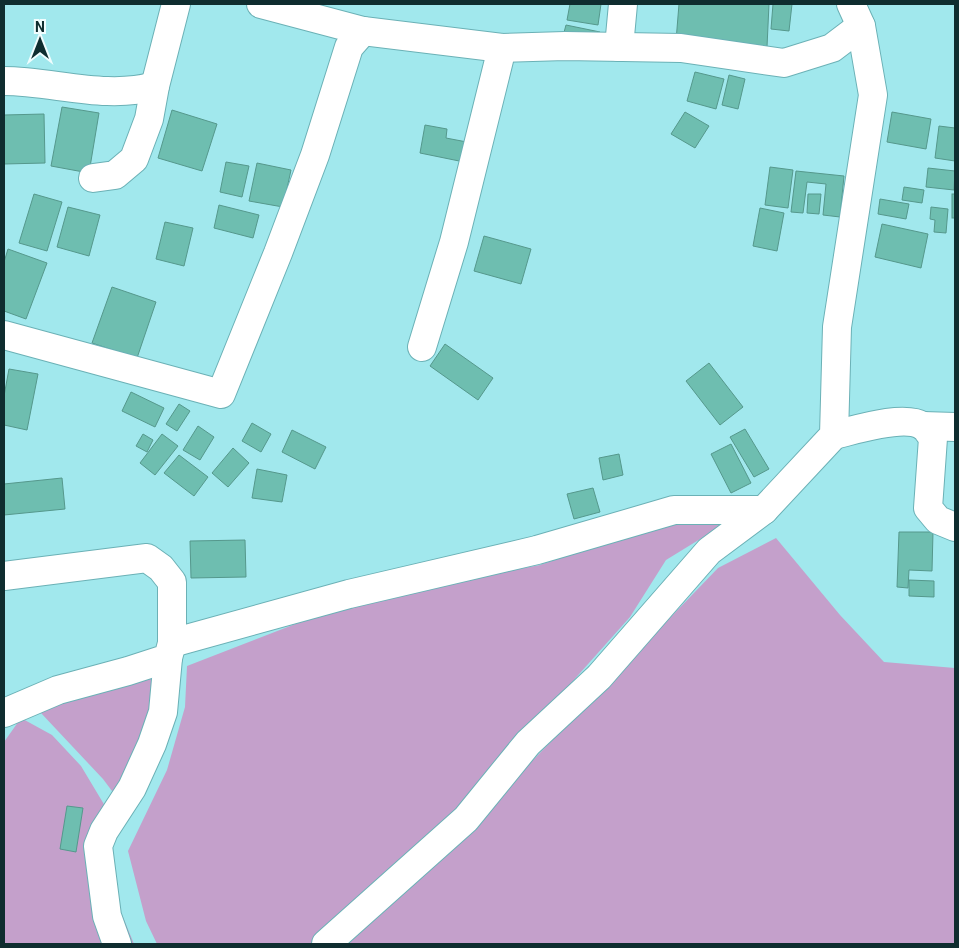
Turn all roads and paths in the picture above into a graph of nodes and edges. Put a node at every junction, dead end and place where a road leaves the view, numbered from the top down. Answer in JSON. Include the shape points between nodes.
{"nodes":[{"id":1,"x":176,"y":4,"type":"edge"},
{"id":2,"x":261,"y":4,"type":"edge"},
{"id":3,"x":623,"y":4,"type":"edge"},
{"id":4,"x":856,"y":15,"type":"edge"},
{"id":5,"x":363,"y":31,"type":"junction"},
{"id":6,"x":619,"y":47,"type":"junction"},
{"id":7,"x":502,"y":48,"type":"junction"},
{"id":8,"x":4,"y":81,"type":"edge"},
{"id":9,"x":155,"y":86,"type":"junction"},
{"id":10,"x":93,"y":178,"type":"dead end"},
{"id":11,"x":4,"y":335,"type":"edge"},
{"id":12,"x":422,"y":347,"type":"dead end"},
{"id":13,"x":923,"y":426,"type":"junction"},
{"id":14,"x":955,"y":427,"type":"edge"},
{"id":15,"x":834,"y":435,"type":"junction"},
{"id":16,"x":764,"y":510,"type":"junction"},
{"id":17,"x":955,"y":527,"type":"edge"},
{"id":18,"x":4,"y":576,"type":"edge"},
{"id":19,"x":170,"y":650,"type":"junction"},
{"id":20,"x":4,"y":713,"type":"edge"},
{"id":21,"x":117,"y":944,"type":"edge"},
{"id":22,"x":326,"y":944,"type":"edge"}],
"edges":[{"from":1,"to":9,"type":"street"},
{"from":2,"to":5,"type":"street"},
{"from":3,"to":6,"type":"street"},
{"from":4,"to":6,"type":"street","via":[[832,48],[784,62],[681,48]]},
{"from":4,"to":15,"type":"street","via":[[873,94],[837,327]]},
{"from":5,"to":7,"type":"street"},
{"from":5,"to":11,"type":"street","via":[[349,47],[315,155],[221,394]]},
{"from":6,"to":7,"type":"street"},
{"from":7,"to":12,"type":"street","via":[[454,242]]},
{"from":8,"to":9,"type":"street","via":[[99,90]]},
{"from":9,"to":10,"type":"street","via":[[149,119],[134,159],[115,175]]},
{"from":13,"to":14,"type":"street"},
{"from":13,"to":15,"type":"street","via":[[905,422],[878,424]]},
{"from":13,"to":17,"type":"street","via":[[933,438],[928,508],[938,520]]},
{"from":15,"to":16,"type":"street"},
{"from":16,"to":19,"type":"street","via":[[674,510],[537,550],[349,594]]},
{"from":16,"to":22,"type":"street","via":[[709,551],[599,677],[528,743],[466,820]]},
{"from":18,"to":19,"type":"street","via":[[147,558],[172,582]]},
{"from":19,"to":20,"type":"street","via":[[128,671],[58,690]]},
{"from":19,"to":21,"type":"street","via":[[163,712],[152,744],[132,788],[104,830],[98,846],[107,916]]}]}
